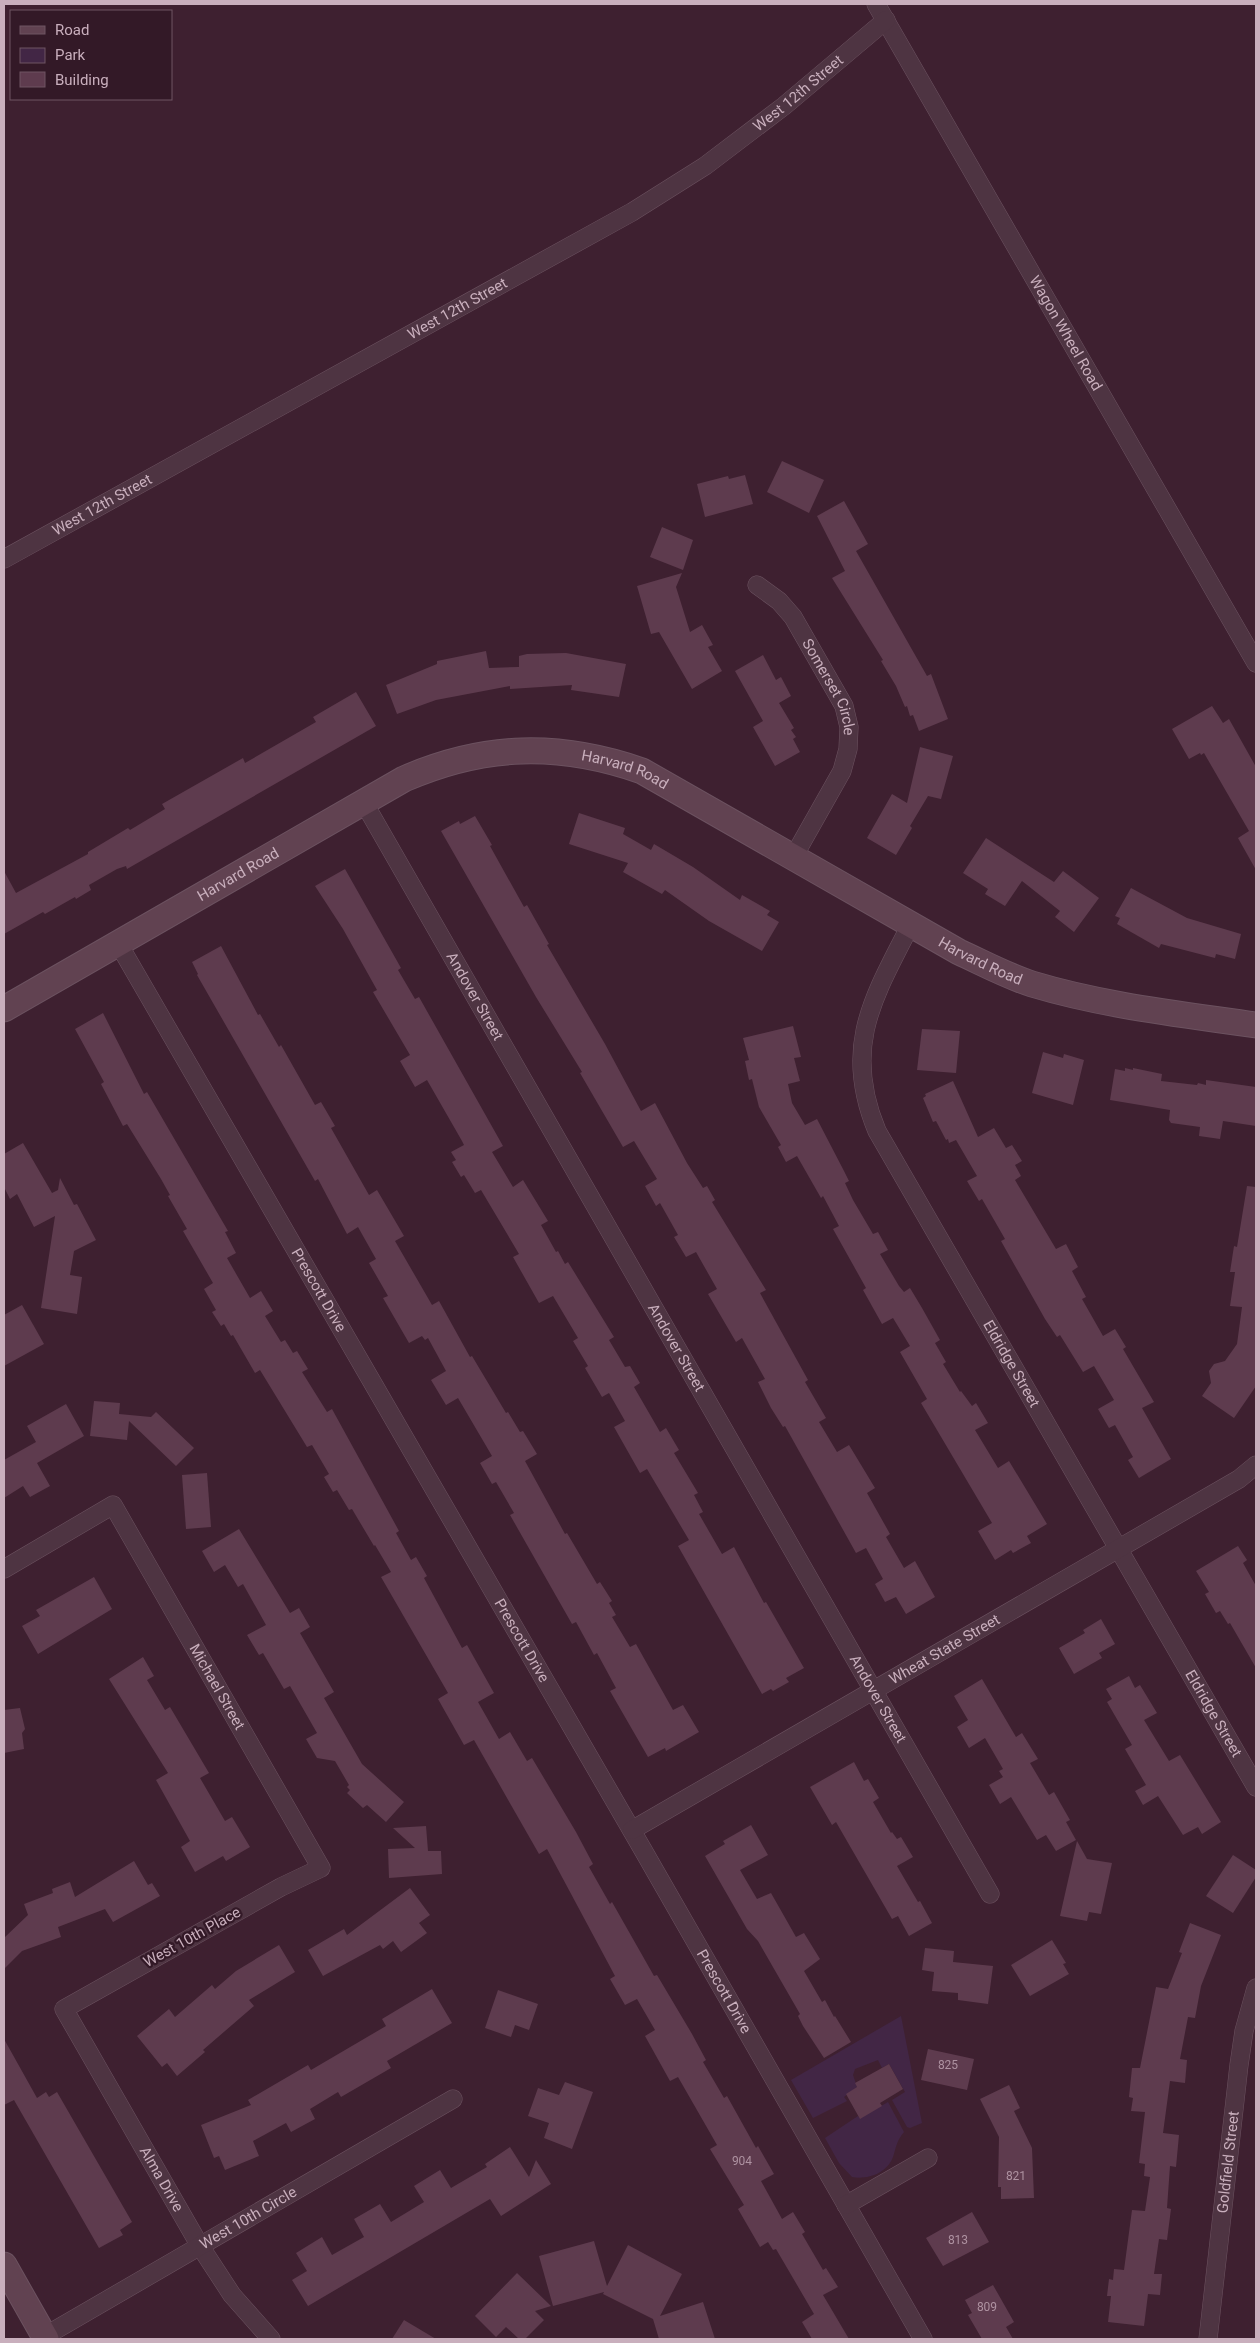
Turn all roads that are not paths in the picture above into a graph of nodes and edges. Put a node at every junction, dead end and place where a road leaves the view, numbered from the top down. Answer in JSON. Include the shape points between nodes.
{"nodes":[{"id":1,"x":876,"y":4,"type":"edge"},
{"id":2,"x":886,"y":20,"type":"junction"},
{"id":3,"x":4,"y":559,"type":"edge"},
{"id":4,"x":757,"y":585,"type":"dead end"},
{"id":5,"x":1256,"y":663,"type":"edge"},
{"id":6,"x":363,"y":801,"type":"junction"},
{"id":7,"x":794,"y":856,"type":"junction"},
{"id":8,"x":911,"y":924,"type":"junction"},
{"id":9,"x":118,"y":943,"type":"junction"},
{"id":10,"x":4,"y":1008,"type":"edge"},
{"id":11,"x":1256,"y":1025,"type":"edge"},
{"id":12,"x":1256,"y":1465,"type":"edge"},
{"id":13,"x":1117,"y":1549,"type":"junction"},
{"id":14,"x":4,"y":1569,"type":"edge"},
{"id":15,"x":873,"y":1691,"type":"junction"},
{"id":16,"x":1256,"y":1787,"type":"edge"},
{"id":17,"x":632,"y":1830,"type":"junction"},
{"id":18,"x":321,"y":1868,"type":"joint"},
{"id":19,"x":990,"y":1894,"type":"dead end"},
{"id":20,"x":1256,"y":1988,"type":"edge"},
{"id":21,"x":64,"y":2009,"type":"joint"},
{"id":22,"x":453,"y":2099,"type":"dead end"},
{"id":23,"x":928,"y":2158,"type":"dead end"},
{"id":24,"x":846,"y":2205,"type":"junction"},
{"id":25,"x":200,"y":2246,"type":"junction"},
{"id":26,"x":4,"y":2265,"type":"edge"},
{"id":27,"x":46,"y":2338,"type":"edge"},
{"id":28,"x":271,"y":2339,"type":"edge"},
{"id":29,"x":923,"y":2339,"type":"edge"},
{"id":30,"x":1208,"y":2339,"type":"edge"}],
"edges":[{"from":1,"to":2,"type":"street","name":"Wagon Wheel Road"},
{"from":2,"to":3,"type":"street","name":"West 12th Street","via":[[784,106],[705,166],[632,212]]},
{"from":2,"to":5,"type":"street","name":"Wagon Wheel Road"},
{"from":4,"to":7,"type":"street","name":"Somerset Circle","via":[[779,600],[794,617],[844,706],[849,727],[842,771]]},
{"from":6,"to":7,"type":"street","name":"Harvard Road","via":[[404,779],[454,760],[514,751],[578,753],[642,771]]},
{"from":6,"to":9,"type":"street","name":"Harvard Road"},
{"from":6,"to":15,"type":"street","name":"Andover Street"},
{"from":7,"to":8,"type":"street","name":"Harvard Road"},
{"from":8,"to":11,"type":"street","name":"Harvard Road","via":[[959,952],[1032,984],[1112,1003]]},
{"from":8,"to":13,"type":"street","name":"Eldridge Street","via":[[875,998],[863,1032],[862,1079],[869,1111],[877,1131]]},
{"from":9,"to":10,"type":"street","name":"Harvard Road"},
{"from":9,"to":17,"type":"street","name":"Prescott Drive"},
{"from":12,"to":13,"type":"street","name":"Wheat State Street","via":[[1239,1479]]},
{"from":13,"to":15,"type":"street","name":"Wheat State Street"},
{"from":13,"to":16,"type":"street","name":"Eldridge Street"},
{"from":14,"to":18,"type":"street","name":"Michael Street","via":[[113,1505]]},
{"from":15,"to":17,"type":"street","name":"Wheat State Street"},
{"from":15,"to":19,"type":"street","name":"Andover Street"},
{"from":17,"to":24,"type":"street","name":"Prescott Drive"},
{"from":18,"to":21,"type":"street","name":"West 10th Place","via":[[281,1887]]},
{"from":20,"to":30,"type":"street","name":"Goldfield Street","via":[[1238,2065]]},
{"from":21,"to":25,"type":"street","name":"Alma Drive"},
{"from":22,"to":25,"type":"street","name":"West 10th Circle"},
{"from":23,"to":24,"type":"street"},
{"from":24,"to":29,"type":"street","name":"Prescott Drive"},
{"from":25,"to":27,"type":"street","name":"West 10th Circle"},
{"from":25,"to":28,"type":"street","name":"Alma Drive","via":[[232,2295]]},
{"from":26,"to":27,"type":"street"}]}
